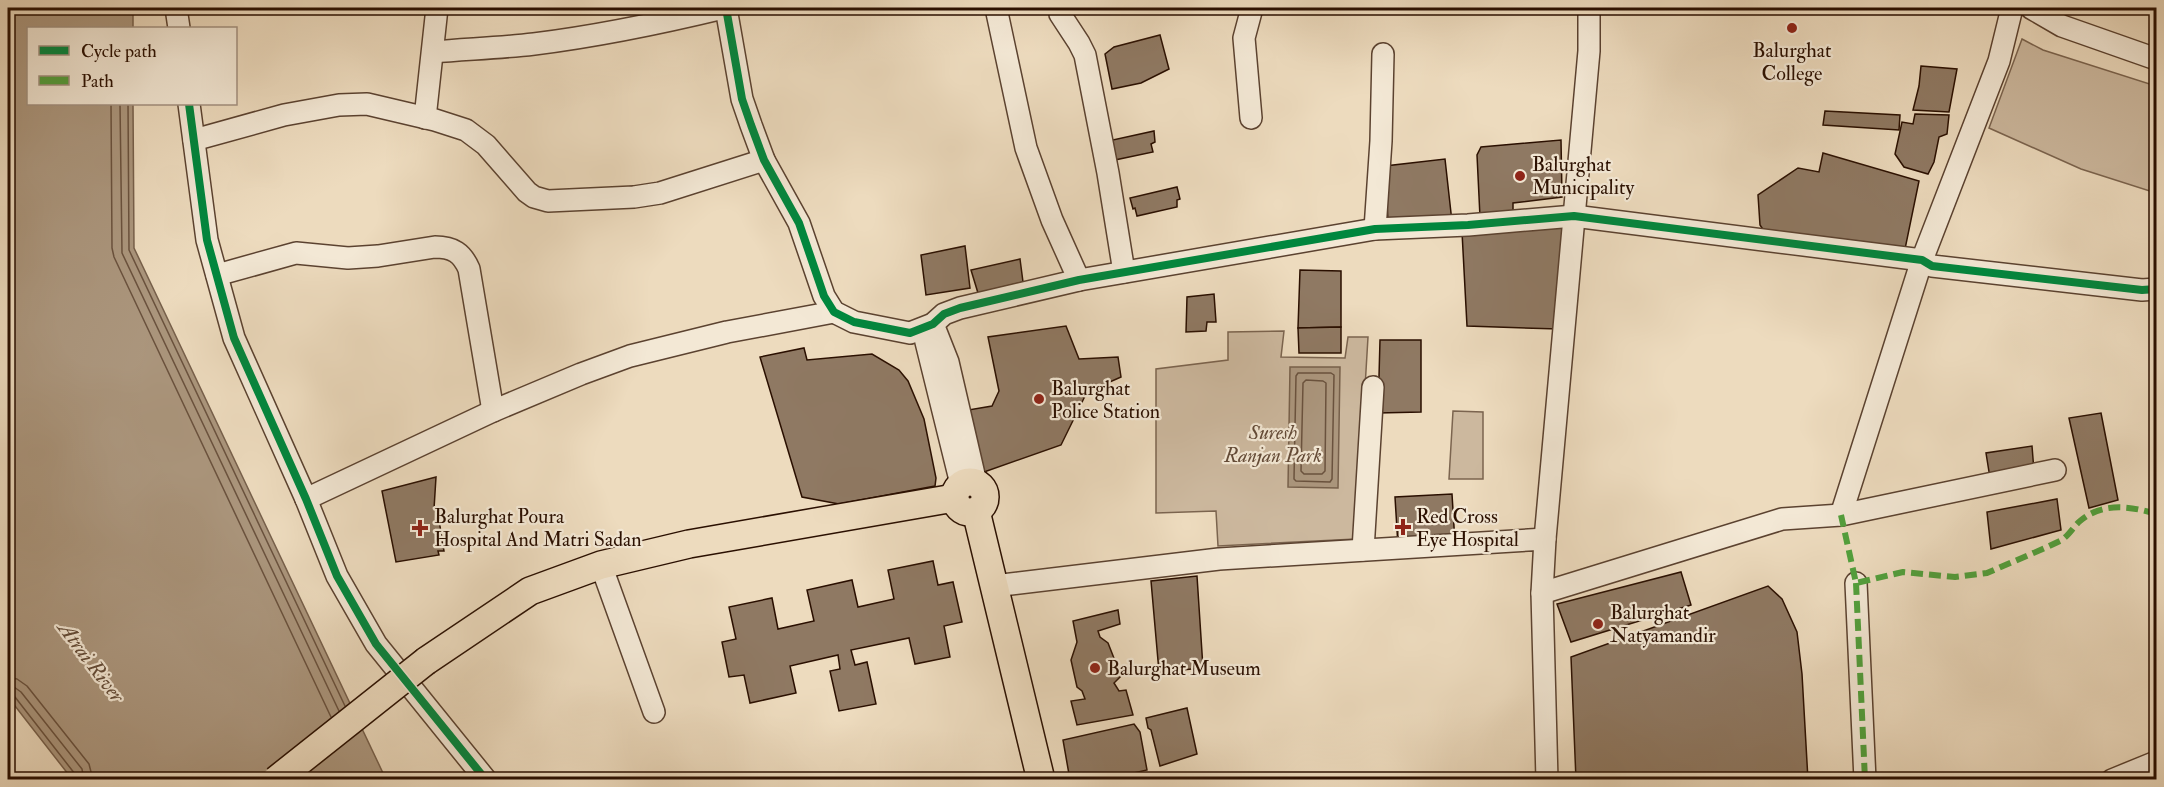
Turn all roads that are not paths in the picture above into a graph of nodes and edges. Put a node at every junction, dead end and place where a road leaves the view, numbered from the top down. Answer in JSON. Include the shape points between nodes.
{"nodes":[{"id":1,"x":176,"y":8,"type":"edge"},
{"id":2,"x":437,"y":8,"type":"edge"},
{"id":3,"x":725,"y":8,"type":"edge"},
{"id":4,"x":996,"y":8,"type":"edge"},
{"id":5,"x":1252,"y":8,"type":"edge"},
{"id":6,"x":1589,"y":8,"type":"edge"},
{"id":7,"x":2012,"y":8,"type":"edge"},
{"id":8,"x":2031,"y":8,"type":"edge"},
{"id":9,"x":1059,"y":14,"type":"dead end"},
{"id":10,"x":179,"y":27,"type":"edge"},
{"id":11,"x":433,"y":52,"type":"junction"},
{"id":12,"x":1383,"y":54,"type":"dead end"},
{"id":13,"x":2157,"y":58,"type":"edge"},
{"id":14,"x":189,"y":105,"type":"edge"},
{"id":15,"x":425,"y":118,"type":"junction"},
{"id":16,"x":1251,"y":118,"type":"dead end"},
{"id":17,"x":194,"y":140,"type":"junction"},
{"id":18,"x":764,"y":159,"type":"junction"},
{"id":19,"x":1574,"y":216,"type":"junction"},
{"id":20,"x":1375,"y":229,"type":"junction"},
{"id":21,"x":1922,"y":260,"type":"junction"},
{"id":22,"x":1124,"y":272,"type":"junction"},
{"id":23,"x":217,"y":275,"type":"junction"},
{"id":24,"x":1079,"y":280,"type":"junction"},
{"id":25,"x":2157,"y":289,"type":"edge"},
{"id":26,"x":834,"y":312,"type":"junction"},
{"id":27,"x":928,"y":326,"type":"junction"},
{"id":28,"x":1373,"y":387,"type":"dead end"},
{"id":29,"x":493,"y":411,"type":"junction"},
{"id":30,"x":2055,"y":470,"type":"dead end"},
{"id":31,"x":967,"y":494,"type":"junction"},
{"id":32,"x":306,"y":499,"type":"junction"},
{"id":33,"x":1841,"y":515,"type":"junction"},
{"id":34,"x":1545,"y":538,"type":"junction"},
{"id":35,"x":1363,"y":550,"type":"junction"},
{"id":36,"x":601,"y":565,"type":"junction"},
{"id":37,"x":1856,"y":583,"type":"dead end"},
{"id":38,"x":994,"y":586,"type":"junction"},
{"id":39,"x":1542,"y":593,"type":"junction"},
{"id":40,"x":654,"y":712,"type":"dead end"},
{"id":41,"x":2157,"y":762,"type":"edge"},
{"id":42,"x":276,"y":780,"type":"edge"},
{"id":43,"x":486,"y":780,"type":"edge"},
{"id":44,"x":1041,"y":780,"type":"edge"},
{"id":45,"x":1547,"y":780,"type":"edge"},
{"id":46,"x":1865,"y":780,"type":"edge"},
{"id":47,"x":2112,"y":780,"type":"edge"}],
"edges":[{"from":1,"to":10,"type":"street"},
{"from":2,"to":11,"type":"street"},
{"from":3,"to":11,"type":"street","via":[[654,25],[534,44]]},
{"from":3,"to":18,"type":"street","via":[[742,99]]},
{"from":4,"to":24,"type":"street","via":[[1029,159]]},
{"from":5,"to":16,"type":"street","via":[[1244,38]]},
{"from":6,"to":19,"type":"street","via":[[1589,51]]},
{"from":7,"to":21,"type":"street","via":[[1999,61]]},
{"from":8,"to":13,"type":"street","via":[[2062,26]]},
{"from":9,"to":22,"type":"street","via":[[1085,55]]},
{"from":11,"to":15,"type":"street"},
{"from":12,"to":20,"type":"street"},
{"from":14,"to":17,"type":"street"},
{"from":15,"to":17,"type":"street","via":[[367,104],[339,105],[284,115]]},
{"from":15,"to":18,"type":"street","via":[[466,130],[486,145],[527,192],[548,201],[660,193]]},
{"from":17,"to":23,"type":"street","via":[[207,240]]},
{"from":18,"to":26,"type":"street","via":[[799,223],[824,296]]},
{"from":19,"to":20,"type":"street"},
{"from":19,"to":21,"type":"street"},
{"from":19,"to":34,"type":"street"},
{"from":20,"to":22,"type":"street"},
{"from":21,"to":25,"type":"street","via":[[1932,266]]},
{"from":21,"to":33,"type":"street"},
{"from":22,"to":24,"type":"street"},
{"from":23,"to":29,"type":"street","via":[[296,253],[348,258],[435,247],[456,251],[469,269]]},
{"from":23,"to":32,"type":"street","via":[[234,338]]},
{"from":24,"to":27,"type":"street","via":[[960,308]]},
{"from":26,"to":27,"type":"street","via":[[854,322],[910,333]]},
{"from":26,"to":29,"type":"street","via":[[727,332],[630,356]]},
{"from":27,"to":31,"type":"street"},
{"from":28,"to":35,"type":"street"},
{"from":29,"to":32,"type":"street"},
{"from":30,"to":33,"type":"street"},
{"from":31,"to":36,"type":"main road","via":[[689,544]]},
{"from":31,"to":38,"type":"main road"},
{"from":32,"to":43,"type":"street","via":[[337,576],[376,644]]},
{"from":33,"to":39,"type":"street","via":[[1782,519]]},
{"from":34,"to":35,"type":"street"},
{"from":34,"to":39,"type":"street"},
{"from":35,"to":38,"type":"street","via":[[1219,559]]},
{"from":36,"to":40,"type":"street"},
{"from":36,"to":42,"type":"main road","bridge":true,"via":[[530,591],[426,661]]},
{"from":37,"to":46,"type":"street"},
{"from":38,"to":44,"type":"main road"},
{"from":39,"to":45,"type":"street"},
{"from":41,"to":47,"type":"street"}]}
